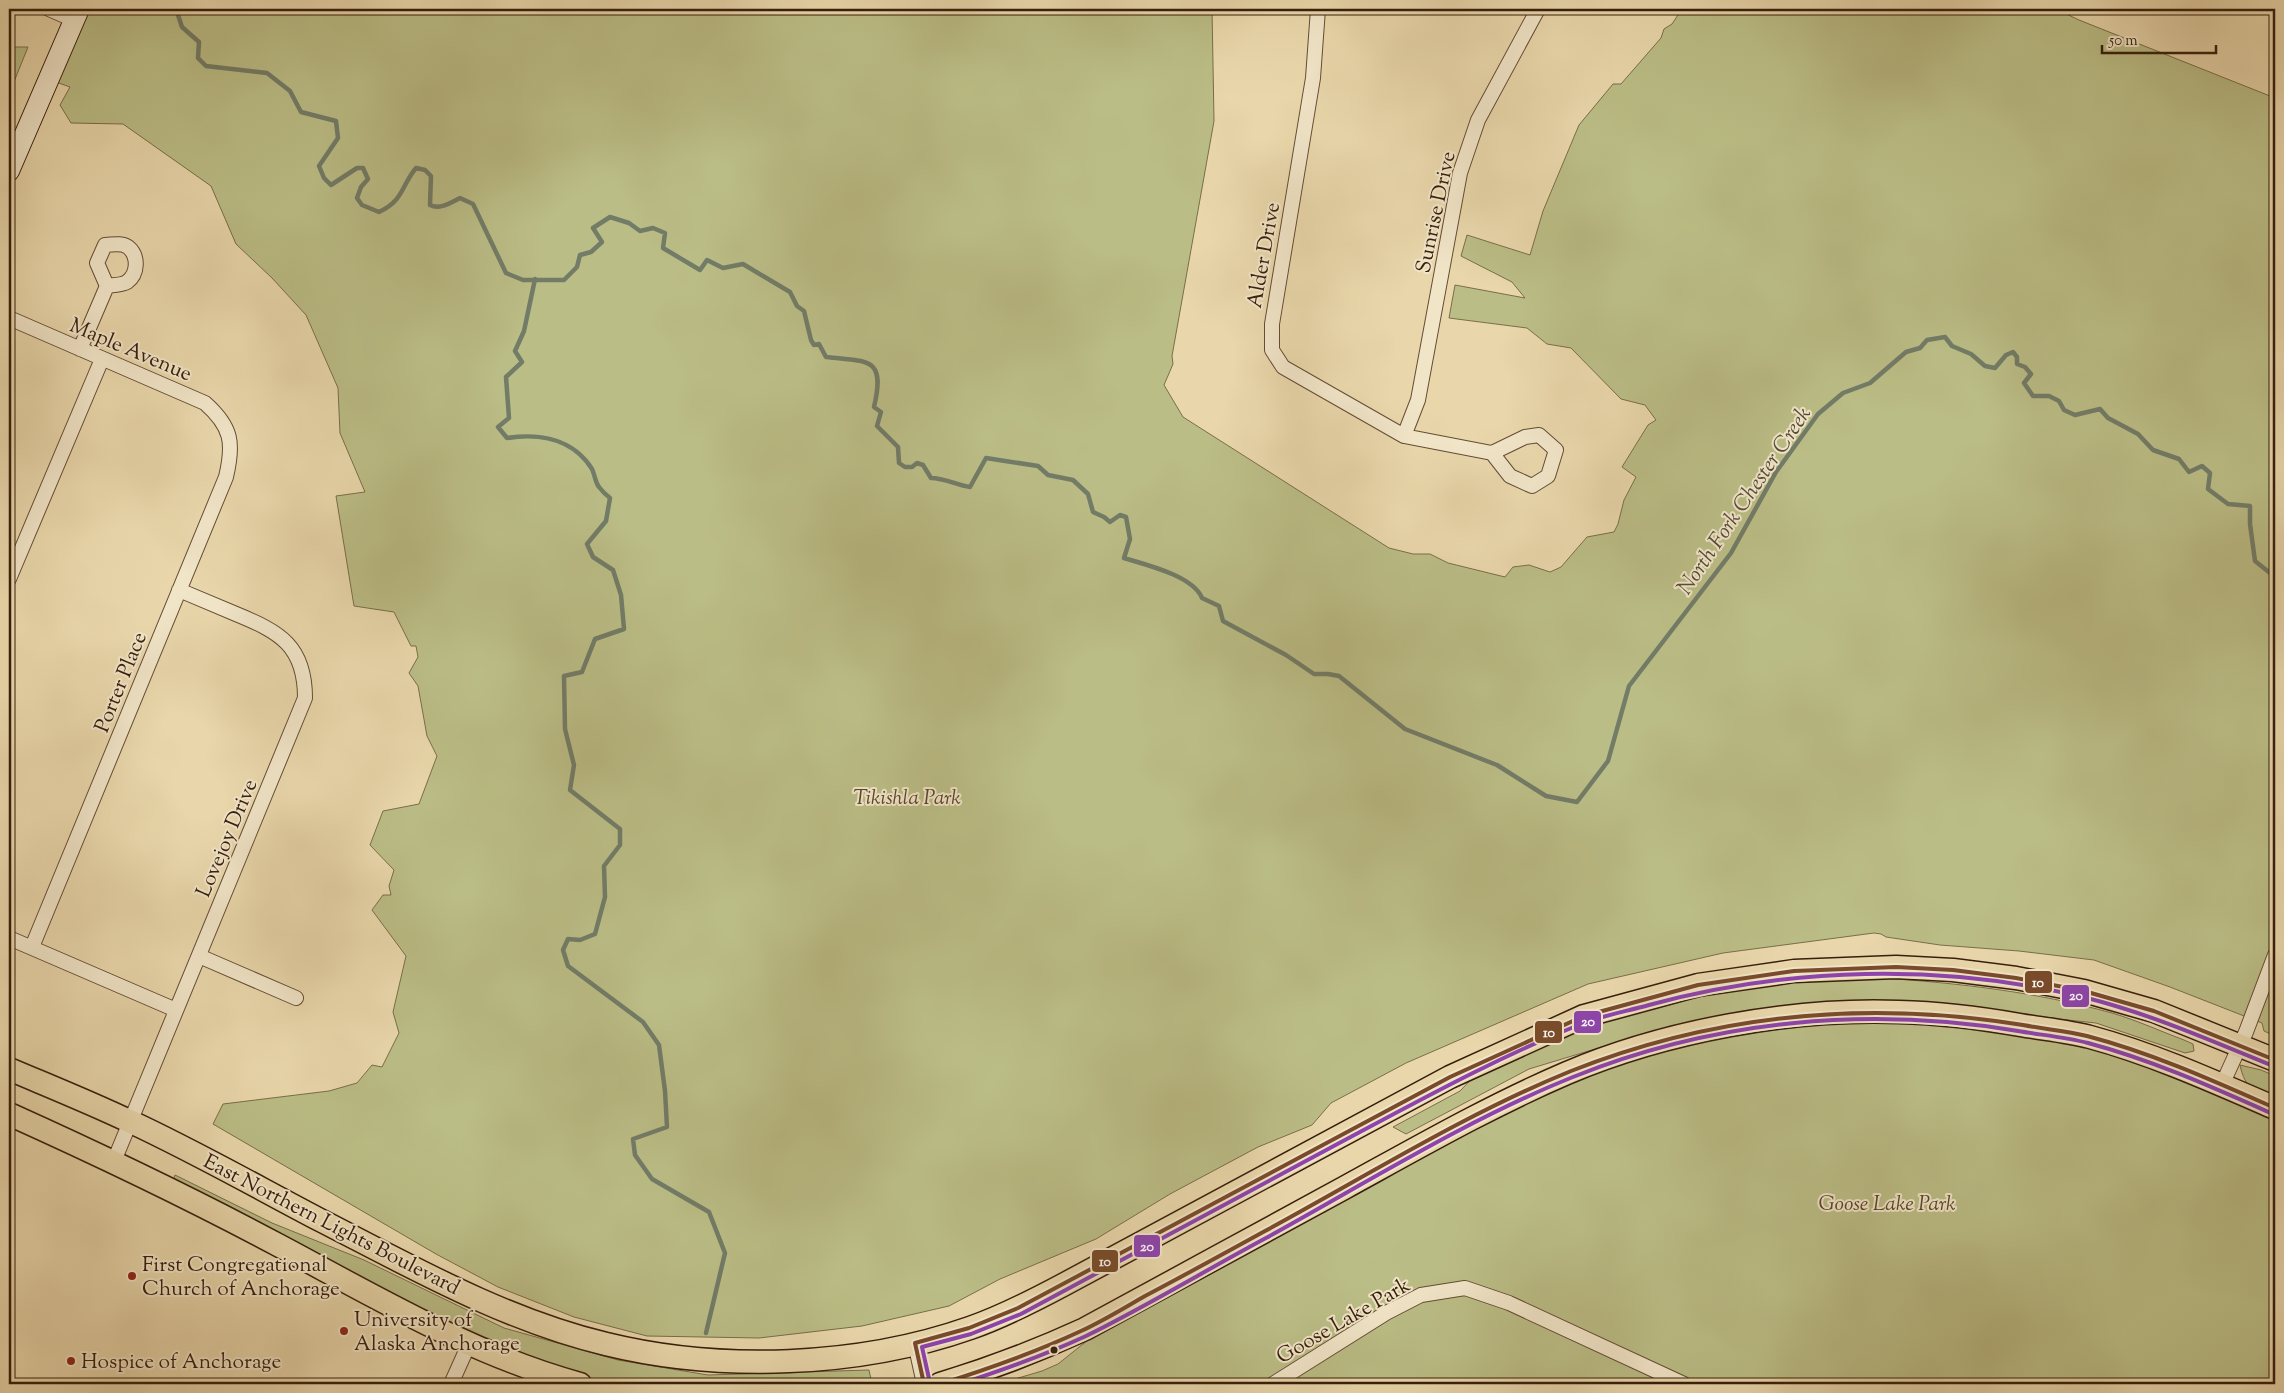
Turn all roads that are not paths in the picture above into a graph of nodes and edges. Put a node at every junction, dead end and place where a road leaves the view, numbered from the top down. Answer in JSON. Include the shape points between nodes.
{"nodes":[{"id":1,"x":49,"y":9,"type":"edge"},
{"id":2,"x":1318,"y":9,"type":"edge"},
{"id":3,"x":1538,"y":9,"type":"edge"},
{"id":4,"x":77,"y":14,"type":"edge"},
{"id":5,"x":9,"y":171,"type":"edge"},
{"id":6,"x":107,"y":286,"type":"dead end"},
{"id":7,"x":9,"y":318,"type":"edge"},
{"id":8,"x":80,"y":349,"type":"junction"},
{"id":9,"x":102,"y":359,"type":"junction"},
{"id":10,"x":228,"y":429,"type":"joint"},
{"id":11,"x":1404,"y":436,"type":"junction"},
{"id":12,"x":1492,"y":453,"type":"junction"},
{"id":13,"x":9,"y":579,"type":"edge"},
{"id":14,"x":179,"y":590,"type":"junction"},
{"id":15,"x":9,"y":938,"type":"edge"},
{"id":16,"x":32,"y":947,"type":"junction"},
{"id":17,"x":2275,"y":955,"type":"edge"},
{"id":18,"x":199,"y":956,"type":"junction"},
{"id":19,"x":296,"y":998,"type":"dead end"},
{"id":20,"x":176,"y":1010,"type":"junction"},
{"id":21,"x":2240,"y":1045,"type":"junction"},
{"id":22,"x":2275,"y":1060,"type":"edge"},
{"id":23,"x":9,"y":1069,"type":"edge"},
{"id":24,"x":2222,"y":1085,"type":"junction"},
{"id":25,"x":2275,"y":1108,"type":"edge"},
{"id":26,"x":9,"y":1114,"type":"edge"},
{"id":27,"x":130,"y":1122,"type":"junction"},
{"id":28,"x":114,"y":1161,"type":"junction"},
{"id":29,"x":915,"y":1343,"type":"junction"},
{"id":30,"x":469,"y":1344,"type":"junction"},
{"id":31,"x":451,"y":1384,"type":"edge"},
{"id":32,"x":580,"y":1384,"type":"edge"},
{"id":33,"x":924,"y":1384,"type":"edge"},
{"id":34,"x":940,"y":1384,"type":"edge"},
{"id":35,"x":1273,"y":1384,"type":"edge"},
{"id":36,"x":1684,"y":1384,"type":"edge"}],
"edges":[{"from":1,"to":4,"type":"street"},
{"from":2,"to":11,"type":"street","name":"Alder Drive","via":[[1313,78],[1272,324],[1272,350],[1283,367]]},
{"from":3,"to":11,"type":"street","name":"Sunrise Drive","via":[[1478,120],[1460,173],[1418,400]]},
{"from":4,"to":5,"type":"main road"},
{"from":6,"to":8,"type":"street"},
{"from":7,"to":8,"type":"street","name":"Maple Avenue"},
{"from":8,"to":9,"type":"street","name":"Maple Avenue"},
{"from":9,"to":10,"type":"street","name":"Maple Avenue","via":[[205,403]]},
{"from":9,"to":13,"type":"street"},
{"from":10,"to":14,"type":"street","name":"Porter Place","via":[[231,455],[226,477]]},
{"from":11,"to":12,"type":"street","name":"Alder Drive"},
{"from":12,"to":12,"type":"street","via":[[1510,476],[1532,486],[1548,476],[1556,450],[1539,435],[1525,436]]},
{"from":14,"to":16,"type":"street","name":"Porter Place"},
{"from":14,"to":18,"type":"street","name":"Lovejoy Drive","via":[[271,628],[289,645],[305,680],[305,698]]},
{"from":15,"to":16,"type":"street"},
{"from":16,"to":20,"type":"street"},
{"from":17,"to":21,"type":"street"},
{"from":18,"to":19,"type":"street"},
{"from":18,"to":20,"type":"street","name":"Lovejoy Drive"},
{"from":20,"to":27,"type":"street","name":"Lovejoy Drive"},
{"from":21,"to":22,"type":"main road","name":"East Northern Lights Boulevard"},
{"from":21,"to":24,"type":"street"},
{"from":21,"to":29,"type":"main road","name":"East Northern Lights Boulevard","via":[[2154,1011],[2084,991],[1953,970],[1896,967],[1811,970],[1698,986],[1584,1016],[1450,1077],[1018,1308],[969,1328]]},
{"from":23,"to":27,"type":"main road","name":"East Northern Lights Boulevard"},
{"from":24,"to":25,"type":"main road"},
{"from":24,"to":34,"type":"main road","via":[[2088,1037],[1940,1014],[1846,1012],[1756,1021],[1704,1031],[1568,1073],[1438,1137],[1085,1329],[992,1369]]},
{"from":26,"to":28,"type":"main road","name":"East Northern Lights Boulevard"},
{"from":27,"to":28,"type":"street","name":"Lovejoy Drive"},
{"from":27,"to":29,"type":"main road","name":"East Northern Lights Boulevard","via":[[466,1292],[547,1327],[598,1342],[670,1356],[733,1362],[853,1355]]},
{"from":28,"to":30,"type":"main road","name":"East Northern Lights Boulevard"},
{"from":29,"to":33,"type":"street"},
{"from":30,"to":31,"type":"street"},
{"from":30,"to":32,"type":"main road","name":"East Northern Lights Boulevard","via":[[546,1375]]},
{"from":35,"to":36,"type":"street","name":"Goose Lake Park","via":[[1386,1313],[1421,1295],[1465,1288],[1509,1303]]}]}
